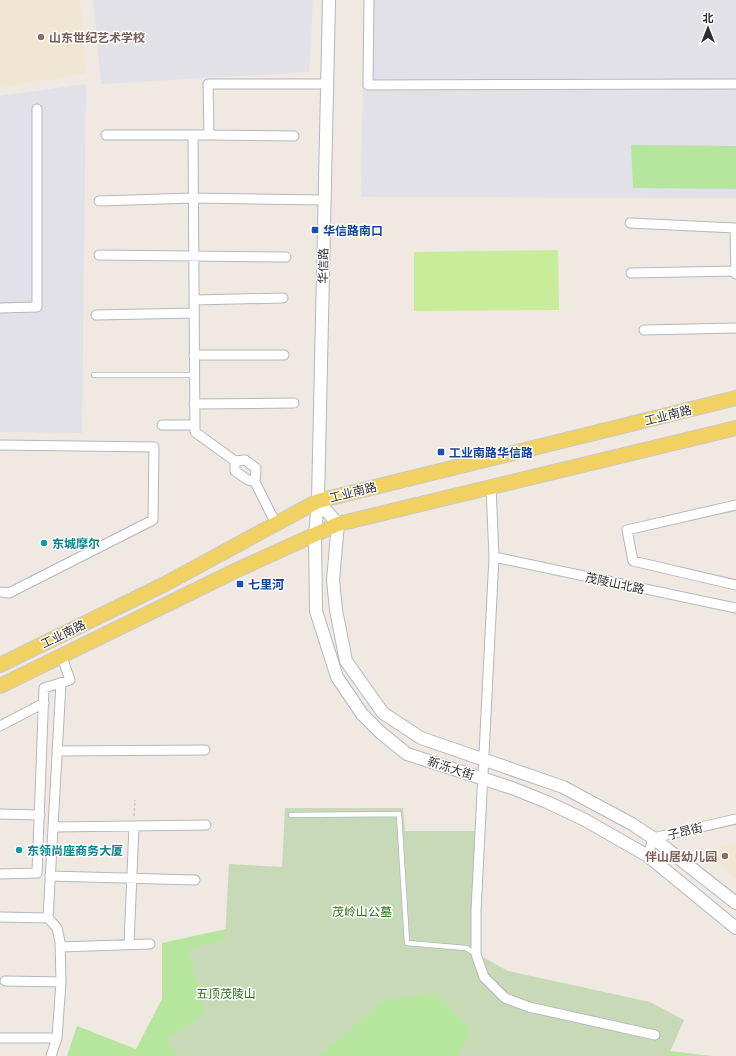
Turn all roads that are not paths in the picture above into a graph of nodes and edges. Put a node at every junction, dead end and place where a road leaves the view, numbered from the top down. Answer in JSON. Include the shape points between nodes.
{"nodes":[{"id":1,"x":329,"y":0,"type":"edge"},
{"id":2,"x":369,"y":0,"type":"edge"},
{"id":3,"x":327,"y":84,"type":"junction"},
{"id":4,"x":736,"y":84,"type":"edge"},
{"id":5,"x":38,"y":109,"type":"dead end"},
{"id":6,"x":193,"y":135,"type":"junction"},
{"id":7,"x":209,"y":135,"type":"junction"},
{"id":8,"x":106,"y":136,"type":"dead end"},
{"id":9,"x":294,"y":136,"type":"dead end"},
{"id":10,"x":193,"y":198,"type":"junction"},
{"id":11,"x":324,"y":200,"type":"junction"},
{"id":12,"x":99,"y":201,"type":"dead end"},
{"id":13,"x":630,"y":224,"type":"dead end"},
{"id":14,"x":193,"y":255,"type":"junction"},
{"id":15,"x":99,"y":256,"type":"dead end"},
{"id":16,"x":286,"y":257,"type":"dead end"},
{"id":17,"x":736,"y":257,"type":"edge"},
{"id":18,"x":736,"y":271,"type":"edge"},
{"id":19,"x":632,"y":273,"type":"dead end"},
{"id":20,"x":736,"y":274,"type":"edge"},
{"id":21,"x":283,"y":298,"type":"dead end"},
{"id":22,"x":194,"y":300,"type":"junction"},
{"id":23,"x":0,"y":308,"type":"edge"},
{"id":24,"x":194,"y":313,"type":"junction"},
{"id":25,"x":96,"y":315,"type":"dead end"},
{"id":26,"x":736,"y":328,"type":"edge"},
{"id":27,"x":644,"y":330,"type":"dead end"},
{"id":28,"x":194,"y":355,"type":"junction"},
{"id":29,"x":284,"y":355,"type":"dead end"},
{"id":30,"x":94,"y":375,"type":"dead end"},
{"id":31,"x":194,"y":375,"type":"junction"},
{"id":32,"x":736,"y":398,"type":"edge"},
{"id":33,"x":294,"y":403,"type":"dead end"},
{"id":34,"x":194,"y":404,"type":"junction"},
{"id":35,"x":162,"y":424,"type":"dead end"},
{"id":36,"x":195,"y":425,"type":"junction"},
{"id":37,"x":736,"y":428,"type":"edge"},
{"id":38,"x":0,"y":445,"type":"edge"},
{"id":39,"x":235,"y":461,"type":"junction"},
{"id":40,"x":255,"y":482,"type":"junction"},
{"id":41,"x":491,"y":487,"type":"junction"},
{"id":42,"x":318,"y":501,"type":"junction"},
{"id":43,"x":736,"y":505,"type":"edge"},
{"id":44,"x":276,"y":524,"type":"junction"},
{"id":45,"x":338,"y":524,"type":"junction"},
{"id":46,"x":315,"y":535,"type":"junction"},
{"id":47,"x":494,"y":558,"type":"junction"},
{"id":48,"x":736,"y":585,"type":"edge"},
{"id":49,"x":0,"y":592,"type":"edge"},
{"id":50,"x":736,"y":608,"type":"edge"},
{"id":51,"x":62,"y":657,"type":"junction"},
{"id":52,"x":0,"y":665,"type":"edge"},
{"id":53,"x":61,"y":683,"type":"junction"},
{"id":54,"x":0,"y":686,"type":"edge"},
{"id":55,"x":44,"y":703,"type":"junction"},
{"id":56,"x":0,"y":726,"type":"edge"},
{"id":57,"x":205,"y":750,"type":"dead end"},
{"id":58,"x":57,"y":751,"type":"junction"},
{"id":59,"x":484,"y":761,"type":"junction"},
{"id":60,"x":484,"y":779,"type":"junction"},
{"id":61,"x":0,"y":814,"type":"edge"},
{"id":62,"x":40,"y":815,"type":"junction"},
{"id":63,"x":290,"y":815,"type":"dead end"},
{"id":64,"x":736,"y":819,"type":"edge"},
{"id":65,"x":206,"y":825,"type":"dead end"},
{"id":66,"x":134,"y":826,"type":"junction"},
{"id":67,"x":53,"y":827,"type":"junction"},
{"id":68,"x":653,"y":838,"type":"junction"},
{"id":69,"x":648,"y":856,"type":"junction"},
{"id":70,"x":0,"y":874,"type":"edge"},
{"id":71,"x":50,"y":876,"type":"junction"},
{"id":72,"x":133,"y":878,"type":"junction"},
{"id":73,"x":195,"y":880,"type":"dead end"},
{"id":74,"x":736,"y":903,"type":"edge"},
{"id":75,"x":0,"y":917,"type":"edge"},
{"id":76,"x":48,"y":918,"type":"junction"},
{"id":77,"x":736,"y":928,"type":"edge"},
{"id":78,"x":129,"y":944,"type":"junction"},
{"id":79,"x":150,"y":944,"type":"dead end"},
{"id":80,"x":60,"y":948,"type":"junction"},
{"id":81,"x":476,"y":954,"type":"junction"},
{"id":82,"x":5,"y":981,"type":"dead end"},
{"id":83,"x":61,"y":982,"type":"junction"},
{"id":84,"x":655,"y":1035,"type":"dead end"},
{"id":85,"x":0,"y":1038,"type":"edge"},
{"id":86,"x":57,"y":1038,"type":"junction"},
{"id":87,"x":51,"y":1056,"type":"edge"}],
"edges":[{"from":1,"to":3,"type":"main road","name":"华信路"},
{"from":2,"to":4,"type":"street","via":[[368,85]]},
{"from":3,"to":7,"type":"street","via":[[208,84]]},
{"from":3,"to":11,"type":"main road","name":"华信路"},
{"from":5,"to":23,"type":"street","via":[[38,307]]},
{"from":6,"to":7,"type":"street"},
{"from":6,"to":8,"type":"street"},
{"from":6,"to":10,"type":"street"},
{"from":7,"to":9,"type":"street"},
{"from":10,"to":11,"type":"street"},
{"from":10,"to":12,"type":"street"},
{"from":10,"to":14,"type":"street"},
{"from":11,"to":42,"type":"main road","name":"华信路"},
{"from":13,"to":17,"type":"street","via":[[735,228]]},
{"from":14,"to":15,"type":"street"},
{"from":14,"to":16,"type":"street"},
{"from":14,"to":22,"type":"street"},
{"from":17,"to":18,"type":"street"},
{"from":18,"to":19,"type":"street"},
{"from":18,"to":20,"type":"street"},
{"from":21,"to":22,"type":"street"},
{"from":22,"to":24,"type":"street"},
{"from":24,"to":25,"type":"street"},
{"from":24,"to":28,"type":"street"},
{"from":26,"to":27,"type":"street"},
{"from":28,"to":29,"type":"street"},
{"from":28,"to":31,"type":"street"},
{"from":30,"to":31,"type":"lane"},
{"from":31,"to":34,"type":"street"},
{"from":32,"to":42,"type":"main road","name":"工业南路"},
{"from":33,"to":34,"type":"street"},
{"from":34,"to":36,"type":"street"},
{"from":35,"to":36,"type":"street"},
{"from":36,"to":39,"type":"street","via":[[195,432]]},
{"from":37,"to":41,"type":"main road","name":"工业南路"},
{"from":38,"to":49,"type":"street","via":[[154,448],[153,520],[9,593]]},
{"from":39,"to":40,"type":"street","via":[[235,471]]},
{"from":39,"to":40,"type":"street","via":[[244,460],[256,468]]},
{"from":40,"to":44,"type":"street"},
{"from":41,"to":45,"type":"main road","name":"工业南路"},
{"from":41,"to":47,"type":"street"},
{"from":42,"to":44,"type":"main road","name":"工业南路"},
{"from":42,"to":45,"type":"main road"},
{"from":42,"to":46,"type":"main road","name":"新泺大街"},
{"from":43,"to":48,"type":"street","via":[[627,530],[633,561]]},
{"from":44,"to":52,"type":"main road","name":"工业南路","via":[[165,584]]},
{"from":45,"to":46,"type":"main road","name":"工业南路"},
{"from":45,"to":59,"type":"main road","name":"新泺大街","via":[[333,580],[346,660],[383,713],[421,738]]},
{"from":46,"to":51,"type":"main road","name":"工业南路","via":[[237,570]]},
{"from":46,"to":60,"type":"main road","name":"新泺大街","via":[[316,611],[337,677],[362,714],[407,754]]},
{"from":47,"to":50,"type":"street","name":"茂陵山北路"},
{"from":47,"to":59,"type":"street"},
{"from":51,"to":53,"type":"street","via":[[70,680]]},
{"from":51,"to":54,"type":"main road","name":"工业南路"},
{"from":53,"to":55,"type":"street","via":[[44,688]]},
{"from":53,"to":58,"type":"street"},
{"from":55,"to":56,"type":"street"},
{"from":55,"to":62,"type":"street"},
{"from":57,"to":58,"type":"street"},
{"from":58,"to":67,"type":"street"},
{"from":59,"to":60,"type":"street"},
{"from":59,"to":68,"type":"main road","name":"新泺大街","via":[[563,787]]},
{"from":60,"to":69,"type":"main road","name":"新泺大街","via":[[512,788],[585,820]]},
{"from":60,"to":81,"type":"street"},
{"from":61,"to":62,"type":"street"},
{"from":62,"to":70,"type":"street","via":[[37,873]]},
{"from":63,"to":81,"type":"lane","via":[[399,814],[407,943],[466,948]]},
{"from":64,"to":68,"type":"street","name":"子昂街"},
{"from":65,"to":66,"type":"street"},
{"from":66,"to":67,"type":"street"},
{"from":66,"to":72,"type":"street"},
{"from":67,"to":71,"type":"street"},
{"from":68,"to":69,"type":"street","name":"子昂街"},
{"from":68,"to":74,"type":"main road","name":"新泺大街"},
{"from":69,"to":77,"type":"main road","name":"新泺大街"},
{"from":71,"to":72,"type":"street"},
{"from":71,"to":76,"type":"street"},
{"from":72,"to":73,"type":"street"},
{"from":72,"to":78,"type":"street"},
{"from":75,"to":76,"type":"street"},
{"from":76,"to":80,"type":"street","via":[[57,928]]},
{"from":78,"to":79,"type":"street"},
{"from":78,"to":80,"type":"street"},
{"from":80,"to":83,"type":"street"},
{"from":81,"to":84,"type":"street","via":[[484,977],[505,998],[529,1007]]},
{"from":82,"to":83,"type":"street"},
{"from":83,"to":86,"type":"street"},
{"from":85,"to":86,"type":"street"},
{"from":86,"to":87,"type":"street"}]}
